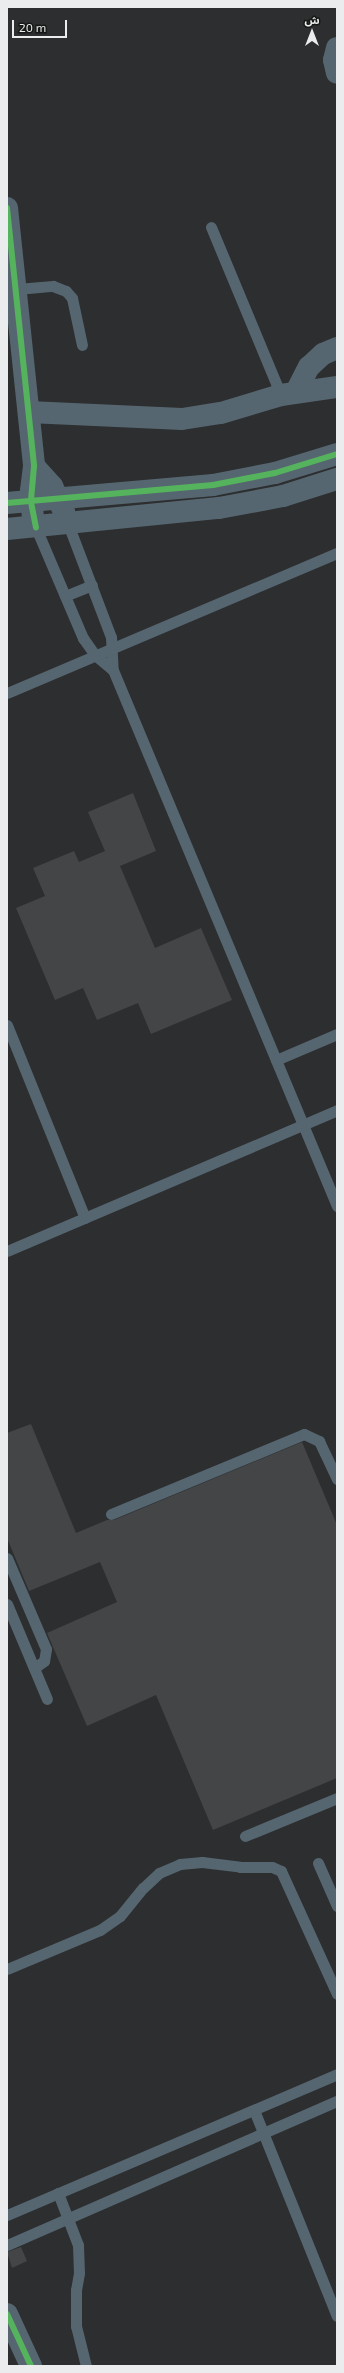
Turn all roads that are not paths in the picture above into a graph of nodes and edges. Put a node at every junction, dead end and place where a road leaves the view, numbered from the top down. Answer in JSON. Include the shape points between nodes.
{"nodes":[{"id":1,"x":337,"y":48,"type":"edge"},
{"id":2,"x":337,"y":73,"type":"edge"},
{"id":3,"x":7,"y":208,"type":"edge"},
{"id":4,"x":211,"y":227,"type":"dead end"},
{"id":5,"x":17,"y":289,"type":"junction"},
{"id":6,"x":82,"y":345,"type":"dead end"},
{"id":7,"x":337,"y":348,"type":"edge"},
{"id":8,"x":337,"y":388,"type":"edge"},
{"id":9,"x":288,"y":394,"type":"junction"},
{"id":10,"x":29,"y":412,"type":"junction"},
{"id":11,"x":337,"y":454,"type":"edge"},
{"id":12,"x":34,"y":466,"type":"junction"},
{"id":13,"x":337,"y":479,"type":"edge"},
{"id":14,"x":59,"y":500,"type":"junction"},
{"id":15,"x":31,"y":502,"type":"junction"},
{"id":16,"x":7,"y":504,"type":"edge"},
{"id":17,"x":68,"y":524,"type":"junction"},
{"id":18,"x":36,"y":528,"type":"junction"},
{"id":19,"x":7,"y":529,"type":"edge"},
{"id":20,"x":337,"y":553,"type":"edge"},
{"id":21,"x":92,"y":585,"type":"junction"},
{"id":22,"x":65,"y":596,"type":"junction"},
{"id":23,"x":112,"y":647,"type":"junction"},
{"id":24,"x":95,"y":656,"type":"junction"},
{"id":25,"x":113,"y":670,"type":"junction"},
{"id":26,"x":7,"y":693,"type":"edge"},
{"id":27,"x":7,"y":1025,"type":"edge"},
{"id":28,"x":337,"y":1034,"type":"edge"},
{"id":29,"x":276,"y":1060,"type":"junction"},
{"id":30,"x":337,"y":1110,"type":"edge"},
{"id":31,"x":303,"y":1125,"type":"junction"},
{"id":32,"x":337,"y":1206,"type":"edge"},
{"id":33,"x":85,"y":1218,"type":"junction"},
{"id":34,"x":7,"y":1251,"type":"edge"},
{"id":35,"x":337,"y":1479,"type":"edge"},
{"id":36,"x":111,"y":1514,"type":"dead end"},
{"id":37,"x":7,"y":1558,"type":"edge"},
{"id":38,"x":7,"y":1604,"type":"edge"},
{"id":39,"x":34,"y":1668,"type":"junction"},
{"id":40,"x":47,"y":1699,"type":"dead end"},
{"id":41,"x":337,"y":1798,"type":"edge"},
{"id":42,"x":245,"y":1836,"type":"dead end"},
{"id":43,"x":318,"y":1863,"type":"dead end"},
{"id":44,"x":337,"y":1906,"type":"edge"},
{"id":45,"x":7,"y":1969,"type":"edge"},
{"id":46,"x":337,"y":1994,"type":"edge"},
{"id":47,"x":336,"y":2077,"type":"edge"},
{"id":48,"x":337,"y":2101,"type":"edge"},
{"id":49,"x":254,"y":2110,"type":"junction"},
{"id":50,"x":263,"y":2133,"type":"junction"},
{"id":51,"x":58,"y":2194,"type":"junction"},
{"id":52,"x":7,"y":2215,"type":"edge"},
{"id":53,"x":68,"y":2218,"type":"junction"},
{"id":54,"x":7,"y":2245,"type":"edge"},
{"id":55,"x":7,"y":2314,"type":"edge"},
{"id":56,"x":337,"y":2316,"type":"edge"},
{"id":57,"x":31,"y":2366,"type":"edge"},
{"id":58,"x":86,"y":2366,"type":"edge"}],
"edges":[{"from":1,"to":2,"type":"street","via":[[334,60]]},
{"from":3,"to":5,"type":"street"},
{"from":4,"to":9,"type":"lane"},
{"from":5,"to":6,"type":"lane","via":[[53,286],[66,291],[72,298]]},
{"from":5,"to":10,"type":"street"},
{"from":7,"to":9,"type":"street","via":[[323,354],[308,367]]},
{"from":8,"to":9,"type":"street"},
{"from":9,"to":10,"type":"street","via":[[221,413],[182,419]]},
{"from":10,"to":12,"type":"street"},
{"from":11,"to":14,"type":"street","via":[[275,473],[213,485]]},
{"from":12,"to":14,"type":"street","via":[[52,486]]},
{"from":12,"to":15,"type":"street"},
{"from":13,"to":17,"type":"street","via":[[283,496],[219,508]]},
{"from":14,"to":15,"type":"street"},
{"from":14,"to":17,"type":"street"},
{"from":15,"to":16,"type":"street"},
{"from":15,"to":18,"type":"street"},
{"from":17,"to":18,"type":"street"},
{"from":17,"to":21,"type":"lane"},
{"from":18,"to":19,"type":"street"},
{"from":18,"to":22,"type":"lane"},
{"from":20,"to":23,"type":"lane"},
{"from":21,"to":22,"type":"lane"},
{"from":21,"to":23,"type":"lane"},
{"from":22,"to":24,"type":"lane","via":[[83,638]]},
{"from":23,"to":24,"type":"lane"},
{"from":23,"to":25,"type":"lane"},
{"from":24,"to":25,"type":"lane"},
{"from":24,"to":26,"type":"lane"},
{"from":25,"to":29,"type":"lane"},
{"from":27,"to":33,"type":"lane"},
{"from":28,"to":29,"type":"lane"},
{"from":29,"to":31,"type":"lane"},
{"from":30,"to":31,"type":"lane"},
{"from":31,"to":32,"type":"lane"},
{"from":31,"to":33,"type":"lane"},
{"from":33,"to":34,"type":"lane"},
{"from":35,"to":36,"type":"lane","via":[[320,1441],[304,1434]]},
{"from":37,"to":39,"type":"lane","via":[[46,1649],[44,1661]]},
{"from":38,"to":39,"type":"lane"},
{"from":39,"to":40,"type":"lane"},
{"from":41,"to":42,"type":"lane"},
{"from":43,"to":44,"type":"lane"},
{"from":45,"to":46,"type":"lane","via":[[100,1930],[120,1916],[159,1873],[180,1864],[202,1862],[240,1867],[272,1867],[281,1871]]},
{"from":47,"to":49,"type":"lane"},
{"from":48,"to":50,"type":"lane"},
{"from":49,"to":50,"type":"lane"},
{"from":49,"to":51,"type":"lane"},
{"from":50,"to":53,"type":"lane"},
{"from":50,"to":56,"type":"lane"},
{"from":51,"to":52,"type":"lane"},
{"from":51,"to":53,"type":"lane"},
{"from":53,"to":54,"type":"lane"},
{"from":53,"to":58,"type":"lane","via":[[80,2258],[76,2326]]},
{"from":55,"to":57,"type":"street"}]}
